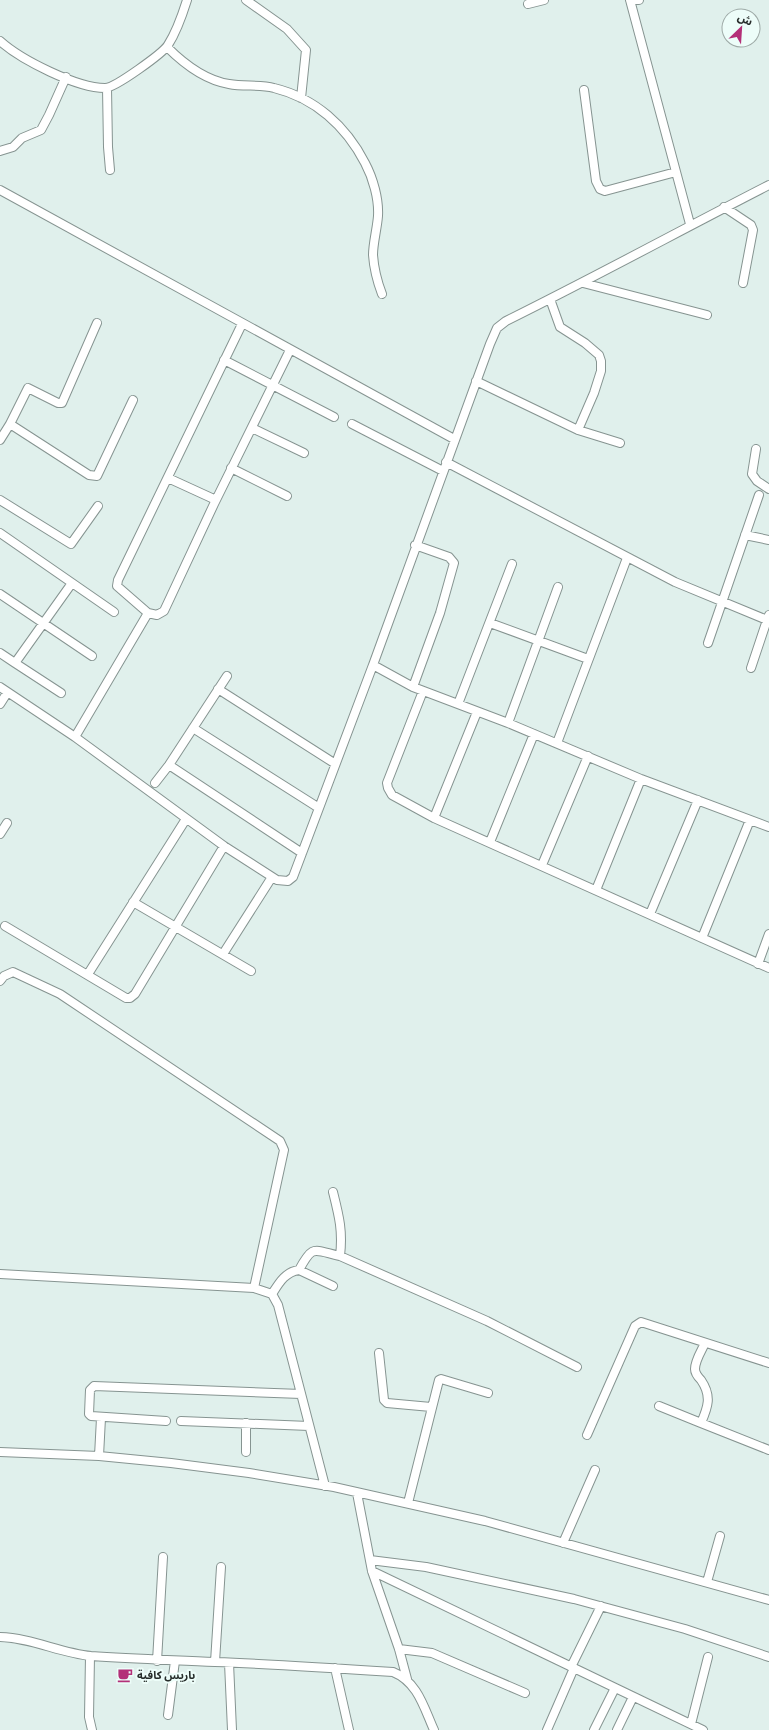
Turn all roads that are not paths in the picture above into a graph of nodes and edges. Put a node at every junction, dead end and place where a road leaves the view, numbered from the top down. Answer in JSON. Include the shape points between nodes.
{"nodes":[{"id":1,"x":187,"y":0,"type":"edge"},
{"id":2,"x":246,"y":0,"type":"edge"},
{"id":3,"x":544,"y":0,"type":"edge"},
{"id":4,"x":630,"y":0,"type":"edge"},
{"id":5,"x":639,"y":0,"type":"edge"},
{"id":6,"x":528,"y":4,"type":"dead end"},
{"id":7,"x":1,"y":45,"type":"edge"},
{"id":8,"x":167,"y":47,"type":"junction"},
{"id":9,"x":66,"y":77,"type":"junction"},
{"id":10,"x":107,"y":88,"type":"junction"},
{"id":11,"x":584,"y":90,"type":"dead end"},
{"id":12,"x":302,"y":98,"type":"junction"},
{"id":13,"x":0,"y":151,"type":"edge"},
{"id":14,"x":110,"y":170,"type":"dead end"},
{"id":15,"x":676,"y":172,"type":"junction"},
{"id":16,"x":768,"y":186,"type":"edge"},
{"id":17,"x":0,"y":190,"type":"edge"},
{"id":18,"x":724,"y":207,"type":"junction"},
{"id":19,"x":690,"y":224,"type":"junction"},
{"id":20,"x":583,"y":283,"type":"junction"},
{"id":21,"x":744,"y":283,"type":"dead end"},
{"id":22,"x":382,"y":294,"type":"dead end"},
{"id":23,"x":550,"y":299,"type":"junction"},
{"id":24,"x":706,"y":315,"type":"dead end"},
{"id":25,"x":98,"y":323,"type":"dead end"},
{"id":26,"x":242,"y":324,"type":"junction"},
{"id":27,"x":290,"y":350,"type":"junction"},
{"id":28,"x":224,"y":360,"type":"junction"},
{"id":29,"x":476,"y":381,"type":"junction"},
{"id":30,"x":272,"y":386,"type":"junction"},
{"id":31,"x":132,"y":400,"type":"dead end"},
{"id":32,"x":334,"y":417,"type":"dead end"},
{"id":33,"x":10,"y":424,"type":"junction"},
{"id":34,"x":352,"y":424,"type":"dead end"},
{"id":35,"x":252,"y":428,"type":"junction"},
{"id":36,"x":578,"y":430,"type":"junction"},
{"id":37,"x":454,"y":439,"type":"junction"},
{"id":38,"x":0,"y":440,"type":"edge"},
{"id":39,"x":620,"y":443,"type":"dead end"},
{"id":40,"x":756,"y":449,"type":"dead end"},
{"id":41,"x":304,"y":453,"type":"dead end"},
{"id":42,"x":446,"y":462,"type":"junction"},
{"id":43,"x":232,"y":468,"type":"junction"},
{"id":44,"x":443,"y":471,"type":"junction"},
{"id":45,"x":168,"y":478,"type":"junction"},
{"id":46,"x":769,"y":489,"type":"edge"},
{"id":47,"x":759,"y":495,"type":"dead end"},
{"id":48,"x":287,"y":496,"type":"dead end"},
{"id":49,"x":0,"y":500,"type":"edge"},
{"id":50,"x":216,"y":500,"type":"junction"},
{"id":51,"x":98,"y":506,"type":"dead end"},
{"id":52,"x":0,"y":533,"type":"edge"},
{"id":53,"x":745,"y":534,"type":"junction"},
{"id":54,"x":769,"y":540,"type":"edge"},
{"id":55,"x":415,"y":545,"type":"junction"},
{"id":56,"x":627,"y":558,"type":"junction"},
{"id":57,"x":512,"y":564,"type":"dead end"},
{"id":58,"x":72,"y":583,"type":"junction"},
{"id":59,"x":558,"y":587,"type":"dead end"},
{"id":60,"x":0,"y":594,"type":"edge"},
{"id":61,"x":722,"y":601,"type":"junction"},
{"id":62,"x":114,"y":612,"type":"dead end"},
{"id":63,"x":148,"y":613,"type":"junction"},
{"id":64,"x":768,"y":617,"type":"edge"},
{"id":65,"x":490,"y":622,"type":"junction"},
{"id":66,"x":43,"y":623,"type":"junction"},
{"id":67,"x":538,"y":640,"type":"junction"},
{"id":68,"x":708,"y":643,"type":"dead end"},
{"id":69,"x":0,"y":653,"type":"edge"},
{"id":70,"x":92,"y":656,"type":"dead end"},
{"id":71,"x":588,"y":659,"type":"junction"},
{"id":72,"x":15,"y":663,"type":"junction"},
{"id":73,"x":373,"y":665,"type":"junction"},
{"id":74,"x":750,"y":668,"type":"dead end"},
{"id":75,"x":227,"y":676,"type":"dead end"},
{"id":76,"x":0,"y":687,"type":"edge"},
{"id":77,"x":413,"y":687,"type":"junction"},
{"id":78,"x":218,"y":689,"type":"junction"},
{"id":79,"x":423,"y":691,"type":"junction"},
{"id":80,"x":8,"y":693,"type":"junction"},
{"id":81,"x":61,"y":693,"type":"dead end"},
{"id":82,"x":0,"y":704,"type":"edge"},
{"id":83,"x":458,"y":704,"type":"junction"},
{"id":84,"x":477,"y":712,"type":"junction"},
{"id":85,"x":508,"y":723,"type":"junction"},
{"id":86,"x":194,"y":728,"type":"junction"},
{"id":87,"x":534,"y":734,"type":"junction"},
{"id":88,"x":75,"y":737,"type":"junction"},
{"id":89,"x":558,"y":744,"type":"junction"},
{"id":90,"x":588,"y":756,"type":"junction"},
{"id":91,"x":334,"y":763,"type":"junction"},
{"id":92,"x":169,"y":765,"type":"junction"},
{"id":93,"x":641,"y":779,"type":"junction"},
{"id":94,"x":155,"y":783,"type":"dead end"},
{"id":95,"x":698,"y":800,"type":"junction"},
{"id":96,"x":318,"y":808,"type":"junction"},
{"id":97,"x":434,"y":818,"type":"junction"},
{"id":98,"x":186,"y":819,"type":"junction"},
{"id":99,"x":750,"y":820,"type":"junction"},
{"id":100,"x":7,"y":823,"type":"dead end"},
{"id":101,"x":769,"y":827,"type":"edge"},
{"id":102,"x":0,"y":834,"type":"edge"},
{"id":103,"x":490,"y":842,"type":"junction"},
{"id":104,"x":224,"y":846,"type":"junction"},
{"id":105,"x":302,"y":852,"type":"junction"},
{"id":106,"x":542,"y":865,"type":"junction"},
{"id":107,"x":272,"y":877,"type":"junction"},
{"id":108,"x":596,"y":890,"type":"junction"},
{"id":109,"x":133,"y":902,"type":"junction"},
{"id":110,"x":650,"y":914,"type":"junction"},
{"id":111,"x":5,"y":926,"type":"dead end"},
{"id":112,"x":176,"y":926,"type":"junction"},
{"id":113,"x":769,"y":934,"type":"edge"},
{"id":114,"x":702,"y":938,"type":"junction"},
{"id":115,"x":223,"y":954,"type":"junction"},
{"id":116,"x":758,"y":964,"type":"junction"},
{"id":117,"x":769,"y":968,"type":"edge"},
{"id":118,"x":251,"y":971,"type":"dead end"},
{"id":119,"x":88,"y":974,"type":"junction"},
{"id":120,"x":0,"y":981,"type":"edge"},
{"id":121,"x":333,"y":1192,"type":"dead end"},
{"id":122,"x":340,"y":1256,"type":"junction"},
{"id":123,"x":299,"y":1270,"type":"junction"},
{"id":124,"x":0,"y":1274,"type":"edge"},
{"id":125,"x":333,"y":1286,"type":"dead end"},
{"id":126,"x":254,"y":1288,"type":"junction"},
{"id":127,"x":272,"y":1294,"type":"junction"},
{"id":128,"x":705,"y":1343,"type":"junction"},
{"id":129,"x":379,"y":1352,"type":"dead end"},
{"id":130,"x":769,"y":1363,"type":"edge"},
{"id":131,"x":577,"y":1367,"type":"dead end"},
{"id":132,"x":488,"y":1393,"type":"dead end"},
{"id":133,"x":301,"y":1394,"type":"junction"},
{"id":134,"x":659,"y":1406,"type":"dead end"},
{"id":135,"x":431,"y":1407,"type":"junction"},
{"id":136,"x":101,"y":1418,"type":"junction"},
{"id":137,"x":181,"y":1420,"type":"dead end"},
{"id":138,"x":166,"y":1421,"type":"dead end"},
{"id":139,"x":246,"y":1423,"type":"junction"},
{"id":140,"x":701,"y":1423,"type":"junction"},
{"id":141,"x":309,"y":1426,"type":"junction"},
{"id":142,"x":587,"y":1435,"type":"dead end"},
{"id":143,"x":769,"y":1450,"type":"edge"},
{"id":144,"x":0,"y":1452,"type":"edge"},
{"id":145,"x":246,"y":1452,"type":"dead end"},
{"id":146,"x":99,"y":1456,"type":"junction"},
{"id":147,"x":595,"y":1470,"type":"dead end"},
{"id":148,"x":325,"y":1486,"type":"junction"},
{"id":149,"x":357,"y":1493,"type":"junction"},
{"id":150,"x":408,"y":1503,"type":"junction"},
{"id":151,"x":720,"y":1536,"type":"dead end"},
{"id":152,"x":563,"y":1543,"type":"junction"},
{"id":153,"x":163,"y":1557,"type":"dead end"},
{"id":154,"x":370,"y":1560,"type":"junction"},
{"id":155,"x":221,"y":1567,"type":"dead end"},
{"id":156,"x":372,"y":1571,"type":"junction"},
{"id":157,"x":707,"y":1582,"type":"junction"},
{"id":158,"x":769,"y":1600,"type":"edge"},
{"id":159,"x":601,"y":1606,"type":"junction"},
{"id":160,"x":0,"y":1637,"type":"edge"},
{"id":161,"x":399,"y":1649,"type":"junction"},
{"id":162,"x":90,"y":1656,"type":"junction"},
{"id":163,"x":708,"y":1657,"type":"dead end"},
{"id":164,"x":769,"y":1657,"type":"edge"},
{"id":165,"x":157,"y":1661,"type":"junction"},
{"id":166,"x":175,"y":1661,"type":"junction"},
{"id":167,"x":215,"y":1662,"type":"junction"},
{"id":168,"x":229,"y":1662,"type":"junction"},
{"id":169,"x":572,"y":1667,"type":"junction"},
{"id":170,"x":335,"y":1668,"type":"junction"},
{"id":171,"x":407,"y":1679,"type":"junction"},
{"id":172,"x":615,"y":1688,"type":"junction"},
{"id":173,"x":525,"y":1693,"type":"dead end"},
{"id":174,"x":633,"y":1697,"type":"junction"},
{"id":175,"x":168,"y":1715,"type":"dead end"},
{"id":176,"x":691,"y":1724,"type":"junction"},
{"id":177,"x":92,"y":1730,"type":"edge"},
{"id":178,"x":232,"y":1730,"type":"edge"},
{"id":179,"x":349,"y":1730,"type":"edge"},
{"id":180,"x":434,"y":1730,"type":"edge"},
{"id":181,"x":547,"y":1730,"type":"edge"},
{"id":182,"x":594,"y":1730,"type":"edge"},
{"id":183,"x":617,"y":1730,"type":"edge"},
{"id":184,"x":703,"y":1730,"type":"edge"}],
"edges":[{"from":1,"to":8,"type":"street","via":[[179,24]]},
{"from":2,"to":12,"type":"street","via":[[287,29],[306,50]]},
{"from":3,"to":6,"type":"street"},
{"from":4,"to":5,"type":"street"},
{"from":4,"to":15,"type":"street"},
{"from":7,"to":9,"type":"street","via":[[49,71]]},
{"from":8,"to":10,"type":"street","via":[[120,83]]},
{"from":8,"to":12,"type":"street","via":[[190,67],[217,80],[229,84],[274,88]]},
{"from":9,"to":10,"type":"street","via":[[86,85]]},
{"from":9,"to":13,"type":"street","via":[[40,130]]},
{"from":10,"to":14,"type":"street"},
{"from":11,"to":15,"type":"street","via":[[596,181],[600,190],[605,191]]},
{"from":12,"to":22,"type":"street","via":[[335,121],[352,142],[370,174],[378,215],[374,260],[376,279]]},
{"from":15,"to":19,"type":"street"},
{"from":16,"to":18,"type":"street"},
{"from":17,"to":26,"type":"street"},
{"from":18,"to":19,"type":"street"},
{"from":18,"to":21,"type":"street","via":[[751,225],[754,230]]},
{"from":19,"to":20,"type":"street"},
{"from":20,"to":23,"type":"street"},
{"from":20,"to":24,"type":"street"},
{"from":23,"to":29,"type":"street","via":[[501,324],[490,344]]},
{"from":23,"to":36,"type":"street","via":[[560,327],[585,343],[601,361],[601,371],[594,393]]},
{"from":25,"to":33,"type":"street","via":[[62,403],[28,388]]},
{"from":26,"to":27,"type":"street"},
{"from":26,"to":28,"type":"street"},
{"from":27,"to":30,"type":"street"},
{"from":27,"to":37,"type":"street"},
{"from":28,"to":30,"type":"street"},
{"from":28,"to":45,"type":"street"},
{"from":29,"to":36,"type":"street"},
{"from":29,"to":37,"type":"street"},
{"from":30,"to":32,"type":"street"},
{"from":30,"to":35,"type":"street"},
{"from":31,"to":33,"type":"street","via":[[99,473],[93,477]]},
{"from":33,"to":38,"type":"street"},
{"from":34,"to":44,"type":"street"},
{"from":35,"to":41,"type":"street"},
{"from":35,"to":43,"type":"street"},
{"from":36,"to":39,"type":"street"},
{"from":37,"to":42,"type":"street"},
{"from":40,"to":46,"type":"street","via":[[752,474],[757,482]]},
{"from":42,"to":44,"type":"street"},
{"from":42,"to":56,"type":"street"},
{"from":43,"to":48,"type":"street"},
{"from":43,"to":50,"type":"street"},
{"from":44,"to":55,"type":"street"},
{"from":45,"to":50,"type":"street"},
{"from":45,"to":63,"type":"street","via":[[117,586]]},
{"from":47,"to":53,"type":"street"},
{"from":49,"to":51,"type":"street","via":[[71,544]]},
{"from":50,"to":63,"type":"street","via":[[164,611],[157,615]]},
{"from":52,"to":58,"type":"street"},
{"from":53,"to":54,"type":"street"},
{"from":53,"to":61,"type":"street"},
{"from":55,"to":73,"type":"street"},
{"from":55,"to":77,"type":"street","via":[[449,557],[454,563],[440,613]]},
{"from":56,"to":61,"type":"street","via":[[675,582]]},
{"from":56,"to":71,"type":"street"},
{"from":57,"to":65,"type":"street"},
{"from":58,"to":62,"type":"street"},
{"from":58,"to":66,"type":"street"},
{"from":59,"to":67,"type":"street"},
{"from":60,"to":66,"type":"street"},
{"from":61,"to":64,"type":"street"},
{"from":61,"to":68,"type":"street"},
{"from":63,"to":88,"type":"street"},
{"from":64,"to":74,"type":"street"},
{"from":65,"to":67,"type":"street"},
{"from":65,"to":83,"type":"street"},
{"from":66,"to":70,"type":"street"},
{"from":66,"to":72,"type":"street"},
{"from":67,"to":71,"type":"street"},
{"from":67,"to":85,"type":"street"},
{"from":69,"to":72,"type":"street"},
{"from":71,"to":89,"type":"street"},
{"from":72,"to":81,"type":"street"},
{"from":73,"to":77,"type":"street"},
{"from":73,"to":91,"type":"street"},
{"from":75,"to":78,"type":"street"},
{"from":76,"to":80,"type":"street"},
{"from":77,"to":79,"type":"street"},
{"from":78,"to":86,"type":"street"},
{"from":78,"to":91,"type":"street"},
{"from":79,"to":83,"type":"street"},
{"from":79,"to":97,"type":"street","via":[[387,783],[392,794]]},
{"from":80,"to":82,"type":"street"},
{"from":80,"to":88,"type":"street"},
{"from":83,"to":84,"type":"street"},
{"from":84,"to":85,"type":"street"},
{"from":84,"to":97,"type":"street"},
{"from":85,"to":87,"type":"street"},
{"from":86,"to":92,"type":"street"},
{"from":86,"to":96,"type":"street"},
{"from":87,"to":89,"type":"street"},
{"from":87,"to":103,"type":"street"},
{"from":88,"to":98,"type":"street"},
{"from":89,"to":90,"type":"street"},
{"from":90,"to":93,"type":"street"},
{"from":90,"to":106,"type":"street"},
{"from":91,"to":96,"type":"street"},
{"from":92,"to":94,"type":"street"},
{"from":92,"to":105,"type":"street"},
{"from":93,"to":95,"type":"street"},
{"from":93,"to":108,"type":"street"},
{"from":95,"to":99,"type":"street"},
{"from":95,"to":110,"type":"street"},
{"from":96,"to":105,"type":"street"},
{"from":97,"to":103,"type":"street"},
{"from":98,"to":104,"type":"street"},
{"from":98,"to":109,"type":"street"},
{"from":99,"to":101,"type":"street"},
{"from":99,"to":114,"type":"street"},
{"from":100,"to":102,"type":"street"},
{"from":103,"to":106,"type":"street"},
{"from":104,"to":107,"type":"street"},
{"from":104,"to":112,"type":"street"},
{"from":105,"to":107,"type":"street","via":[[291,879],[285,881]]},
{"from":106,"to":108,"type":"street"},
{"from":107,"to":115,"type":"street"},
{"from":108,"to":110,"type":"street"},
{"from":109,"to":112,"type":"street"},
{"from":109,"to":119,"type":"street"},
{"from":110,"to":114,"type":"street"},
{"from":111,"to":119,"type":"street"},
{"from":112,"to":115,"type":"street"},
{"from":112,"to":119,"type":"street","via":[[133,997],[126,998]]},
{"from":113,"to":116,"type":"street"},
{"from":114,"to":116,"type":"street"},
{"from":115,"to":118,"type":"street"},
{"from":116,"to":117,"type":"street"},
{"from":120,"to":126,"type":"street","via":[[13,972],[60,994],[280,1141],[284,1150]]},
{"from":121,"to":122,"type":"street","via":[[342,1236]]},
{"from":122,"to":123,"type":"street","via":[[314,1250],[308,1253]]},
{"from":122,"to":131,"type":"street","via":[[487,1321]]},
{"from":123,"to":125,"type":"street"},
{"from":123,"to":127,"type":"street","via":[[286,1275]]},
{"from":124,"to":126,"type":"street"},
{"from":126,"to":127,"type":"street"},
{"from":127,"to":133,"type":"street","via":[[278,1305]]},
{"from":128,"to":130,"type":"street"},
{"from":128,"to":140,"type":"street","via":[[695,1369],[709,1395],[709,1403]]},
{"from":128,"to":142,"type":"street","via":[[638,1323]]},
{"from":129,"to":135,"type":"street","via":[[384,1400],[387,1403]]},
{"from":132,"to":135,"type":"street","via":[[441,1379]]},
{"from":133,"to":136,"type":"street","via":[[94,1386],[90,1390],[89,1414]]},
{"from":133,"to":141,"type":"street"},
{"from":134,"to":140,"type":"street"},
{"from":135,"to":150,"type":"street"},
{"from":136,"to":138,"type":"street"},
{"from":136,"to":146,"type":"street"},
{"from":137,"to":139,"type":"street"},
{"from":139,"to":141,"type":"street"},
{"from":139,"to":145,"type":"street"},
{"from":140,"to":143,"type":"street"},
{"from":141,"to":148,"type":"street"},
{"from":144,"to":146,"type":"street"},
{"from":146,"to":148,"type":"street","via":[[249,1473]]},
{"from":147,"to":152,"type":"street"},
{"from":148,"to":149,"type":"street"},
{"from":149,"to":150,"type":"street"},
{"from":149,"to":154,"type":"street"},
{"from":150,"to":152,"type":"street"},
{"from":151,"to":157,"type":"street"},
{"from":152,"to":157,"type":"street"},
{"from":153,"to":165,"type":"street"},
{"from":154,"to":156,"type":"street"},
{"from":154,"to":159,"type":"street","via":[[426,1567]]},
{"from":155,"to":167,"type":"street"},
{"from":156,"to":161,"type":"street"},
{"from":156,"to":169,"type":"street"},
{"from":157,"to":158,"type":"street"},
{"from":159,"to":164,"type":"street","via":[[685,1629]]},
{"from":159,"to":169,"type":"street"},
{"from":160,"to":162,"type":"street","via":[[16,1638]]},
{"from":161,"to":171,"type":"street"},
{"from":161,"to":173,"type":"street","via":[[432,1653]]},
{"from":162,"to":165,"type":"street"},
{"from":162,"to":177,"type":"street","via":[[88,1717]]},
{"from":163,"to":176,"type":"street"},
{"from":165,"to":166,"type":"street"},
{"from":166,"to":167,"type":"street"},
{"from":166,"to":175,"type":"street"},
{"from":167,"to":168,"type":"street"},
{"from":168,"to":170,"type":"street"},
{"from":168,"to":178,"type":"street"},
{"from":169,"to":172,"type":"street"},
{"from":169,"to":181,"type":"street"},
{"from":170,"to":171,"type":"street","via":[[393,1672]]},
{"from":170,"to":179,"type":"street"},
{"from":171,"to":180,"type":"street","via":[[417,1692]]},
{"from":172,"to":174,"type":"street"},
{"from":172,"to":182,"type":"street"},
{"from":174,"to":176,"type":"street"},
{"from":174,"to":183,"type":"street"},
{"from":176,"to":184,"type":"street"}]}
